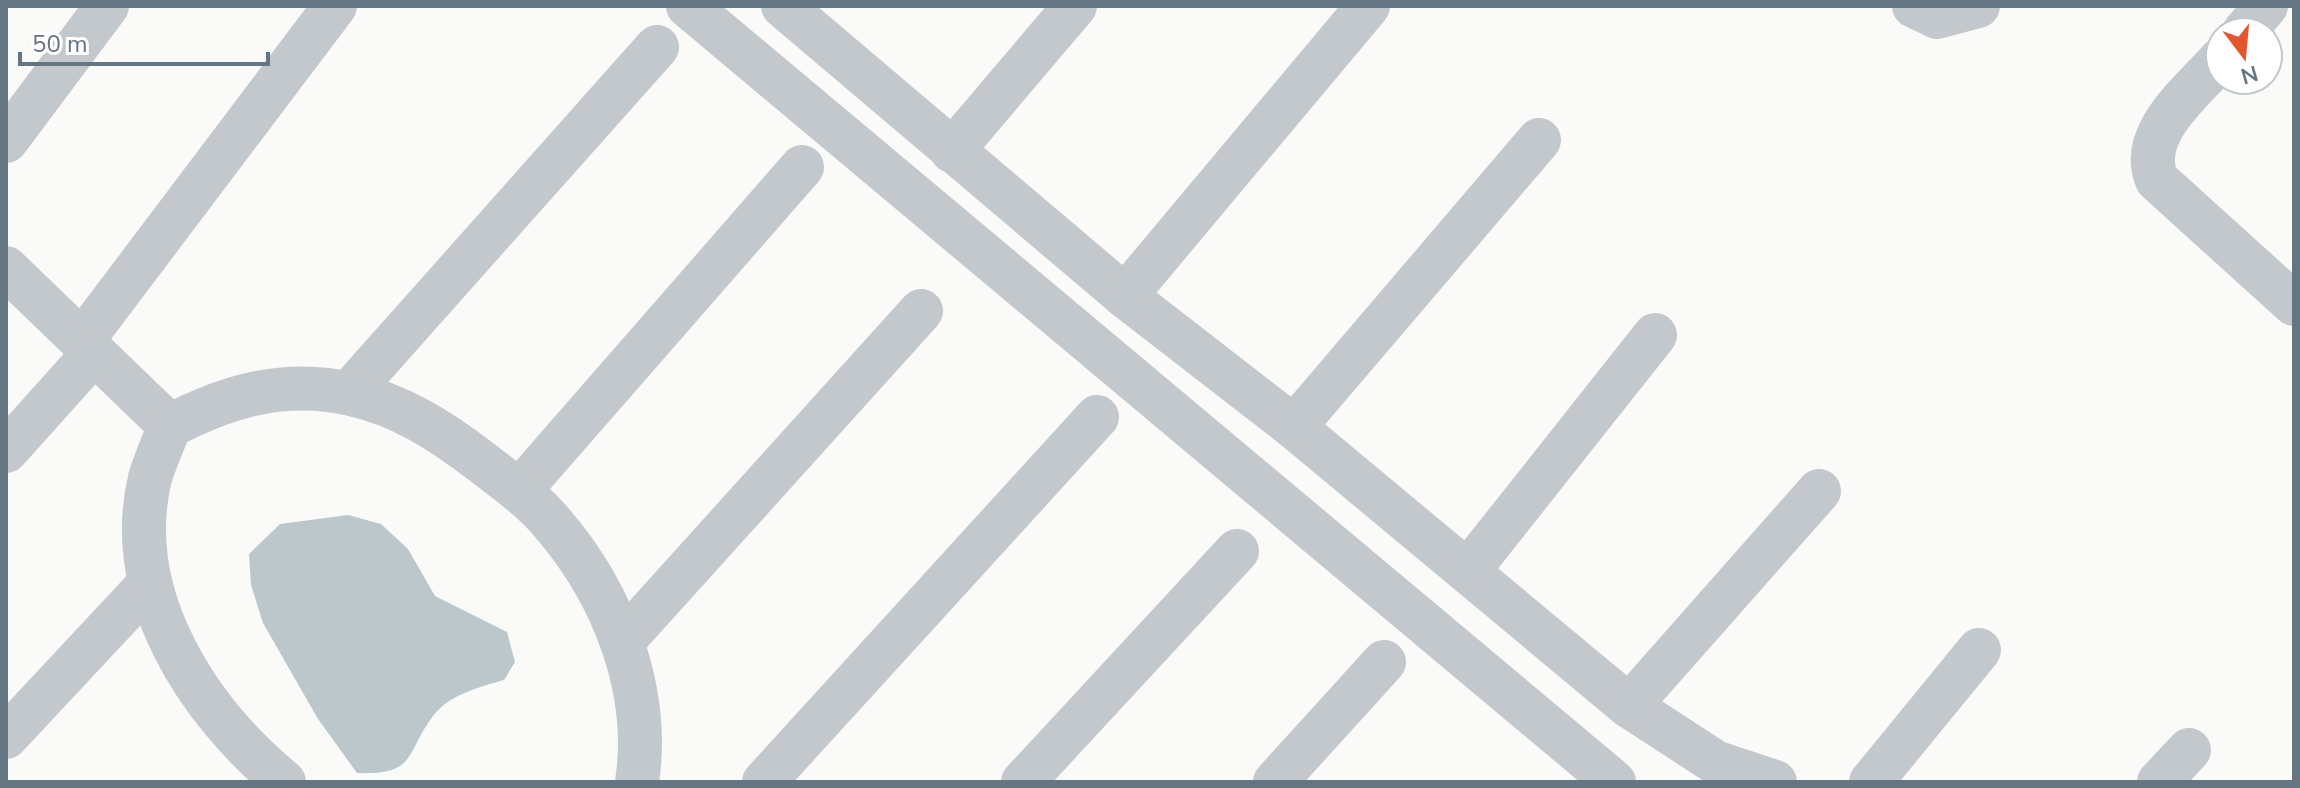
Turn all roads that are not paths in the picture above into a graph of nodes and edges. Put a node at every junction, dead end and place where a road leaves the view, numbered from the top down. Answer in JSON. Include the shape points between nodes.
{"nodes":[{"id":1,"x":107,"y":6,"type":"edge"},
{"id":2,"x":335,"y":6,"type":"edge"},
{"id":3,"x":688,"y":6,"type":"edge"},
{"id":4,"x":1075,"y":6,"type":"edge"},
{"id":5,"x":1368,"y":6,"type":"edge"},
{"id":6,"x":1914,"y":6,"type":"edge"},
{"id":7,"x":1978,"y":6,"type":"edge"},
{"id":8,"x":789,"y":8,"type":"edge"},
{"id":9,"x":657,"y":47,"type":"dead end"},
{"id":10,"x":2204,"y":78,"type":"edge"},
{"id":11,"x":1539,"y":140,"type":"dead end"},
{"id":12,"x":6,"y":141,"type":"edge"},
{"id":13,"x":952,"y":151,"type":"junction"},
{"id":14,"x":802,"y":167,"type":"dead end"},
{"id":15,"x":6,"y":268,"type":"edge"},
{"id":16,"x":1125,"y":296,"type":"junction"},
{"id":17,"x":2294,"y":304,"type":"edge"},
{"id":18,"x":921,"y":311,"type":"dead end"},
{"id":19,"x":1655,"y":335,"type":"dead end"},
{"id":20,"x":88,"y":347,"type":"junction"},
{"id":21,"x":349,"y":393,"type":"junction"},
{"id":22,"x":1097,"y":417,"type":"dead end"},
{"id":23,"x":170,"y":426,"type":"junction"},
{"id":24,"x":1294,"y":427,"type":"junction"},
{"id":25,"x":6,"y":451,"type":"edge"},
{"id":26,"x":519,"y":491,"type":"junction"},
{"id":27,"x":1819,"y":491,"type":"dead end"},
{"id":28,"x":1237,"y":551,"type":"dead end"},
{"id":29,"x":1468,"y":571,"type":"junction"},
{"id":30,"x":150,"y":583,"type":"junction"},
{"id":31,"x":623,"y":641,"type":"junction"},
{"id":32,"x":1979,"y":650,"type":"dead end"},
{"id":33,"x":1384,"y":662,"type":"dead end"},
{"id":34,"x":1629,"y":706,"type":"junction"},
{"id":35,"x":6,"y":737,"type":"edge"},
{"id":36,"x":2189,"y":750,"type":"dead end"},
{"id":37,"x":267,"y":777,"type":"edge"},
{"id":38,"x":637,"y":782,"type":"edge"},
{"id":39,"x":764,"y":782,"type":"edge"},
{"id":40,"x":1023,"y":782,"type":"edge"},
{"id":41,"x":1275,"y":782,"type":"edge"},
{"id":42,"x":1614,"y":782,"type":"edge"},
{"id":43,"x":1775,"y":782,"type":"edge"},
{"id":44,"x":1871,"y":782,"type":"edge"},
{"id":45,"x":2159,"y":782,"type":"edge"}],
"edges":[{"from":1,"to":12,"type":"street"},
{"from":2,"to":20,"type":"street"},
{"from":3,"to":42,"type":"street"},
{"from":4,"to":13,"type":"street"},
{"from":5,"to":16,"type":"street"},
{"from":6,"to":7,"type":"street","via":[[1937,17]]},
{"from":8,"to":13,"type":"street"},
{"from":9,"to":21,"type":"street"},
{"from":10,"to":17,"type":"street","via":[[2159,130],[2150,164],[2157,180]]},
{"from":11,"to":24,"type":"street"},
{"from":13,"to":16,"type":"street"},
{"from":14,"to":26,"type":"street"},
{"from":15,"to":20,"type":"street"},
{"from":16,"to":24,"type":"street"},
{"from":18,"to":31,"type":"street"},
{"from":19,"to":29,"type":"street"},
{"from":20,"to":23,"type":"street"},
{"from":20,"to":25,"type":"street"},
{"from":21,"to":23,"type":"street","via":[[264,391],[215,402]]},
{"from":21,"to":26,"type":"street","via":[[392,406],[449,437]]},
{"from":22,"to":39,"type":"street"},
{"from":23,"to":30,"type":"street","via":[[150,478],[144,529]]},
{"from":24,"to":29,"type":"street"},
{"from":26,"to":31,"type":"street","via":[[553,525]]},
{"from":27,"to":34,"type":"street"},
{"from":28,"to":40,"type":"street"},
{"from":29,"to":34,"type":"street"},
{"from":30,"to":35,"type":"street"},
{"from":30,"to":37,"type":"street","via":[[155,607],[178,655]]},
{"from":31,"to":38,"type":"street","via":[[641,736]]},
{"from":32,"to":44,"type":"street"},
{"from":33,"to":41,"type":"street"},
{"from":34,"to":43,"type":"street","via":[[1715,762]]},
{"from":36,"to":45,"type":"street"}]}
